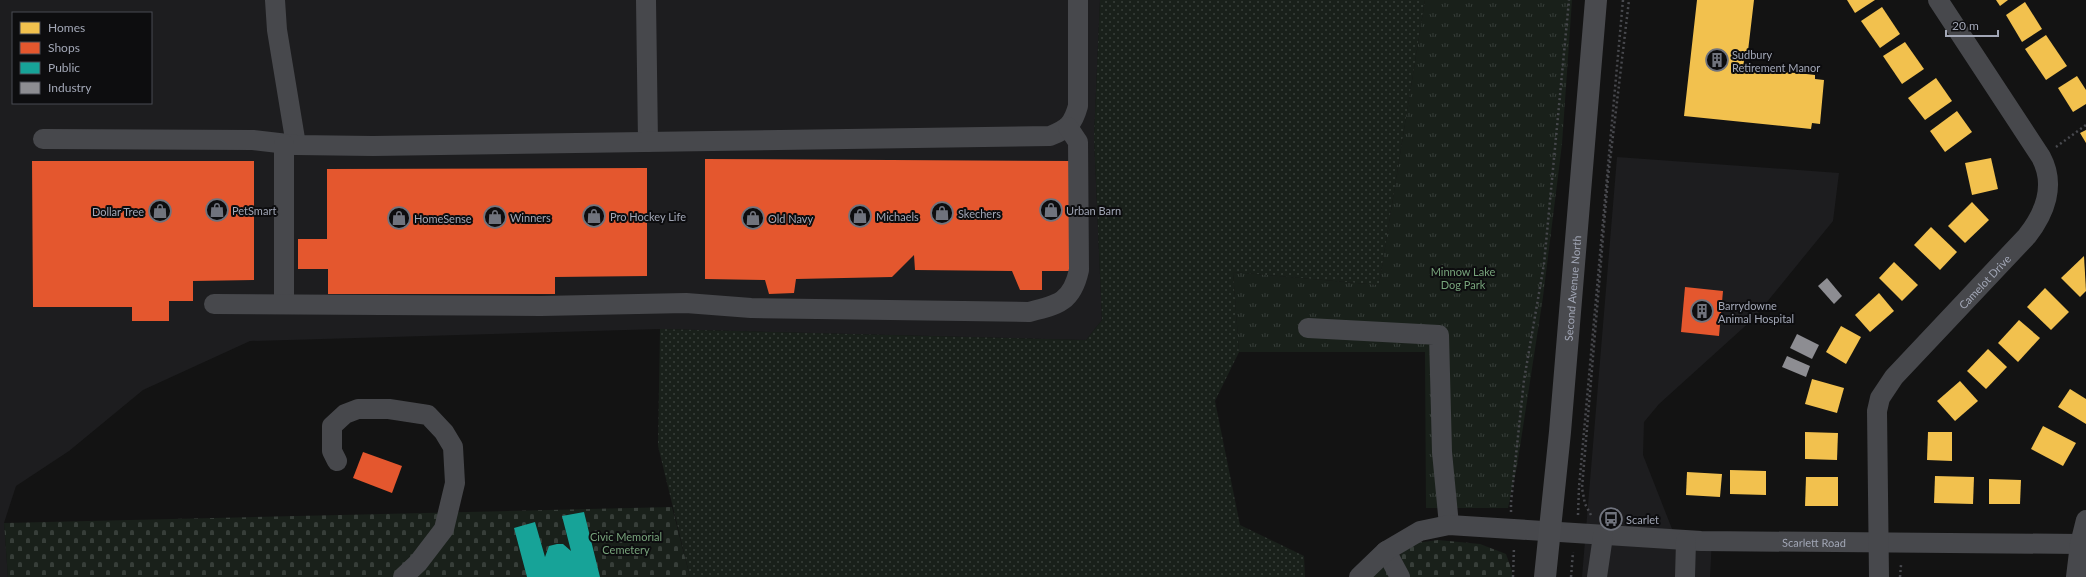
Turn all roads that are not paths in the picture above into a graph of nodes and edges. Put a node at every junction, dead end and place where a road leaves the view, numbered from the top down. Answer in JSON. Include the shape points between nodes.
{"nodes":[{"id":1,"x":275,"y":0,"type":"edge"},
{"id":2,"x":646,"y":0,"type":"edge"},
{"id":3,"x":1078,"y":0,"type":"edge"},
{"id":4,"x":1596,"y":0,"type":"edge"},
{"id":5,"x":1938,"y":0,"type":"edge"},
{"id":6,"x":1068,"y":127,"type":"junction"},
{"id":7,"x":42,"y":139,"type":"dead end"},
{"id":8,"x":648,"y":142,"type":"junction"},
{"id":9,"x":290,"y":144,"type":"junction"},
{"id":10,"x":214,"y":304,"type":"dead end"},
{"id":11,"x":284,"y":304,"type":"junction"},
{"id":12,"x":1308,"y":328,"type":"dead end"},
{"id":13,"x":337,"y":461,"type":"dead end"},
{"id":14,"x":2086,"y":520,"type":"edge"},
{"id":15,"x":1449,"y":525,"type":"junction"},
{"id":16,"x":1550,"y":532,"type":"junction"},
{"id":17,"x":1603,"y":536,"type":"junction"},
{"id":18,"x":1686,"y":541,"type":"junction"},
{"id":19,"x":1878,"y":541,"type":"junction"},
{"id":20,"x":2080,"y":544,"type":"junction"},
{"id":21,"x":1386,"y":551,"type":"junction"},
{"id":22,"x":403,"y":577,"type":"edge"},
{"id":23,"x":1359,"y":577,"type":"edge"},
{"id":24,"x":1400,"y":577,"type":"edge"},
{"id":25,"x":1545,"y":577,"type":"edge"},
{"id":26,"x":1597,"y":577,"type":"edge"},
{"id":27,"x":1685,"y":577,"type":"edge"},
{"id":28,"x":1879,"y":577,"type":"edge"},
{"id":29,"x":2076,"y":577,"type":"edge"}],
"edges":[{"from":1,"to":9,"type":"street"},
{"from":2,"to":8,"type":"street"},
{"from":3,"to":6,"type":"street","via":[[1078,106],[1075,119]]},
{"from":4,"to":16,"type":"main road","name":"Second Avenue North"},
{"from":5,"to":19,"type":"street","name":"Camelot Drive","via":[[2041,157],[2048,176],[2048,189],[2039,220],[1894,376],[1880,398],[1877,411]]},
{"from":6,"to":8,"type":"street","via":[[1050,136]]},
{"from":6,"to":11,"type":"street","via":[[1078,142],[1079,270],[1075,287],[1063,300],[1054,306],[1029,312],[751,308],[686,303],[541,306]]},
{"from":7,"to":9,"type":"street","via":[[253,140]]},
{"from":8,"to":9,"type":"street","via":[[373,146]]},
{"from":9,"to":11,"type":"street"},
{"from":10,"to":11,"type":"street"},
{"from":12,"to":15,"type":"street","via":[[1439,335],[1442,452]]},
{"from":13,"to":22,"type":"street","via":[[332,450],[332,426],[345,414],[358,408],[428,415],[444,432],[453,447],[455,483],[444,529],[418,563]]},
{"from":14,"to":20,"type":"street"},
{"from":15,"to":16,"type":"street","name":"Scarlett Road"},
{"from":15,"to":21,"type":"street","name":"Scarlett Road","via":[[1420,531]]},
{"from":16,"to":17,"type":"street","name":"Scarlett Road"},
{"from":16,"to":25,"type":"main road","name":"Second Avenue North"},
{"from":17,"to":18,"type":"street","name":"Scarlett Road"},
{"from":17,"to":26,"type":"street"},
{"from":18,"to":19,"type":"street","name":"Scarlett Road"},
{"from":18,"to":27,"type":"street"},
{"from":19,"to":20,"type":"street","name":"Scarlett Road"},
{"from":19,"to":28,"type":"street","name":"Camelot Drive"},
{"from":20,"to":29,"type":"street"},
{"from":21,"to":23,"type":"street","name":"Scarlett Road"},
{"from":21,"to":24,"type":"street"}]}
